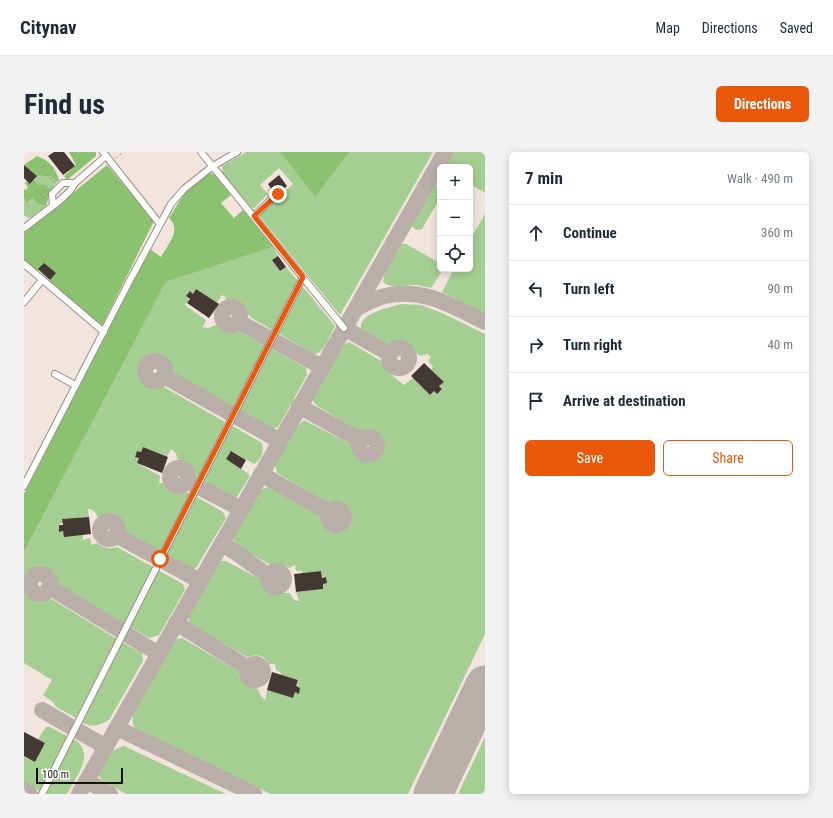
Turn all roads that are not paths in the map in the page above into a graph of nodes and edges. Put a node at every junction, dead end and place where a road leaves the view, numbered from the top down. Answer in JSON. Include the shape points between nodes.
{"nodes":[{"id":1,"x":201,"y":152,"type":"edge"},
{"id":2,"x":237,"y":152,"type":"edge"},
{"id":3,"x":104,"y":154,"type":"edge"},
{"id":4,"x":213,"y":166,"type":"junction"},
{"id":5,"x":75,"y":183,"type":"junction"},
{"id":6,"x":278,"y":194,"type":"dead end"},
{"id":7,"x":53,"y":204,"type":"junction"},
{"id":8,"x":254,"y":216,"type":"junction"},
{"id":9,"x":24,"y":219,"type":"edge"},
{"id":10,"x":160,"y":223,"type":"junction"},
{"id":11,"x":30,"y":224,"type":"junction"},
{"id":12,"x":24,"y":228,"type":"edge"},
{"id":13,"x":24,"y":264,"type":"edge"},
{"id":14,"x":303,"y":277,"type":"junction"},
{"id":15,"x":42,"y":280,"type":"junction"},
{"id":16,"x":24,"y":302,"type":"edge"},
{"id":17,"x":344,"y":328,"type":"dead end"},
{"id":18,"x":104,"y":332,"type":"junction"},
{"id":19,"x":55,"y":374,"type":"dead end"},
{"id":20,"x":75,"y":385,"type":"junction"},
{"id":21,"x":24,"y":486,"type":"edge"},
{"id":22,"x":42,"y":794,"type":"edge"}],
"edges":[{"from":1,"to":4,"type":"street"},
{"from":2,"to":4,"type":"street"},
{"from":3,"to":5,"type":"street"},
{"from":3,"to":10,"type":"street"},
{"from":4,"to":8,"type":"street"},
{"from":4,"to":10,"type":"street","via":[[184,189]]},
{"from":5,"to":7,"type":"street","via":[[70,192]]},
{"from":5,"to":7,"type":"street","via":[[64,183],[52,194]]},
{"from":6,"to":8,"type":"street"},
{"from":7,"to":11,"type":"street"},
{"from":8,"to":14,"type":"street"},
{"from":9,"to":11,"type":"street"},
{"from":10,"to":18,"type":"street"},
{"from":11,"to":12,"type":"street"},
{"from":13,"to":15,"type":"street"},
{"from":14,"to":17,"type":"street"},
{"from":14,"to":22,"type":"street"},
{"from":15,"to":16,"type":"street"},
{"from":15,"to":18,"type":"street"},
{"from":18,"to":20,"type":"street"},
{"from":19,"to":20,"type":"street"},
{"from":20,"to":21,"type":"street"}]}
